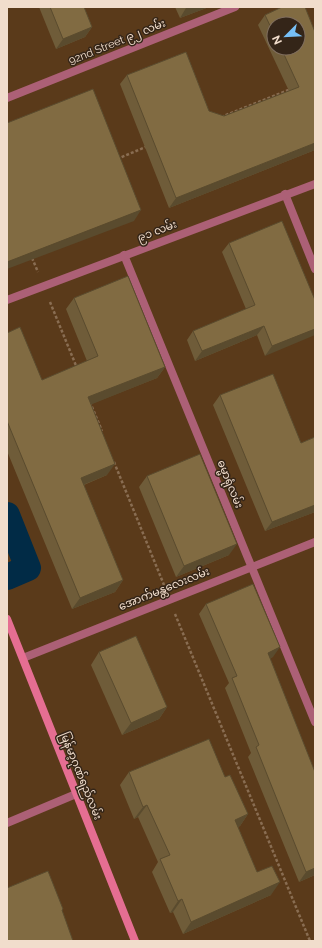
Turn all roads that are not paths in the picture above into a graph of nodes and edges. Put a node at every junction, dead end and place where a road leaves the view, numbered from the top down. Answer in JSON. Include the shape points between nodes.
{"nodes":[{"id":1,"x":235,"y":7,"type":"edge"},
{"id":2,"x":7,"y":98,"type":"edge"},
{"id":3,"x":315,"y":184,"type":"edge"},
{"id":4,"x":285,"y":194,"type":"junction"},
{"id":5,"x":124,"y":255,"type":"junction"},
{"id":6,"x":315,"y":269,"type":"edge"},
{"id":7,"x":7,"y":300,"type":"edge"},
{"id":8,"x":315,"y":542,"type":"edge"},
{"id":9,"x":252,"y":566,"type":"junction"},
{"id":10,"x":7,"y":619,"type":"edge"},
{"id":11,"x":23,"y":658,"type":"junction"},
{"id":12,"x":315,"y":722,"type":"edge"},
{"id":13,"x":76,"y":794,"type":"junction"},
{"id":14,"x":7,"y":824,"type":"edge"},
{"id":15,"x":135,"y":941,"type":"edge"}],
"edges":[{"from":1,"to":2,"type":"street","name":"92nd Street ၉၂ လမ်း"},
{"from":3,"to":4,"type":"street","name":"၉၁ လမ်း"},
{"from":4,"to":5,"type":"street","name":"၉၁ လမ်း"},
{"from":4,"to":6,"type":"street"},
{"from":5,"to":7,"type":"street","name":"၉၁ လမ်း"},
{"from":5,"to":9,"type":"street","name":"ဓမ္မာရုံလမ်း"},
{"from":8,"to":9,"type":"street","name":"အောက်မန္တလေးလမ်း"},
{"from":9,"to":11,"type":"street","name":"အောက်မန္တလေးလမ်း"},
{"from":9,"to":12,"type":"street","name":"ဓမ္မာရုံလမ်း"},
{"from":10,"to":11,"type":"street","name":"မြန်မာ့ဂုဏ်ရည်လမ်း"},
{"from":11,"to":13,"type":"street","name":"မြန်မာ့ဂုဏ်ရည်လမ်း"},
{"from":13,"to":14,"type":"street"},
{"from":13,"to":15,"type":"street","name":"မြန်မာ့ဂုဏ်ရည်လမ်း"}]}
